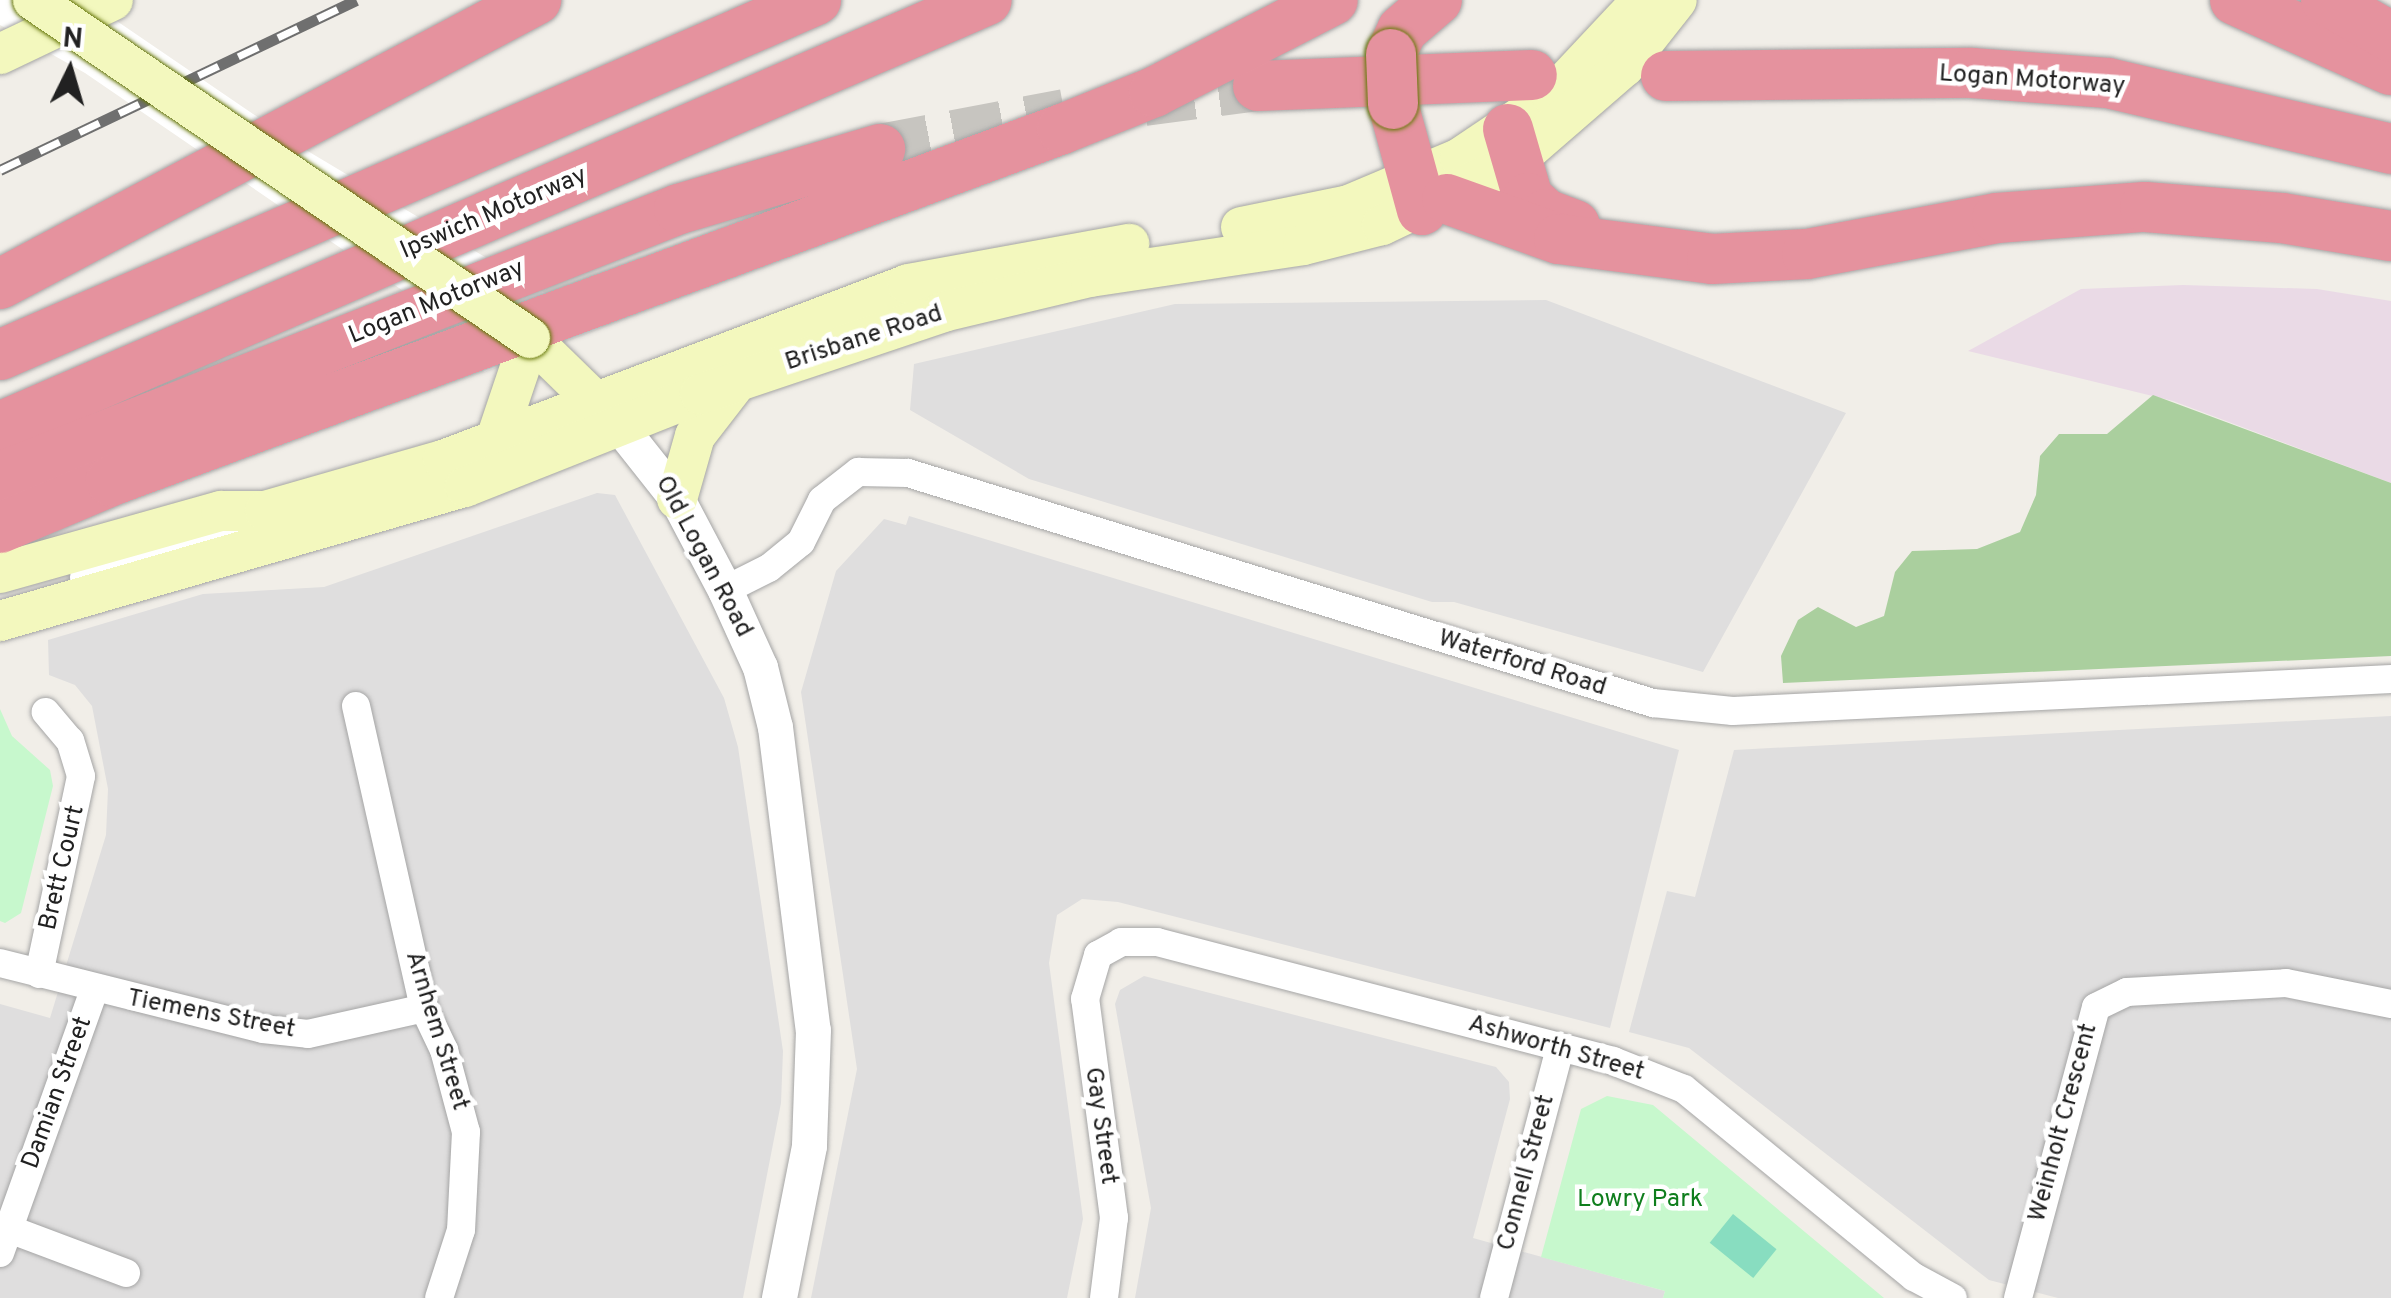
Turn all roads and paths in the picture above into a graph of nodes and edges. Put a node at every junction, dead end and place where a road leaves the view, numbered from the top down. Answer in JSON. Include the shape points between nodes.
{"nodes":[{"id":1,"x":34,"y":0,"type":"edge"},
{"id":2,"x":113,"y":0,"type":"edge"},
{"id":3,"x":536,"y":0,"type":"edge"},
{"id":4,"x":816,"y":0,"type":"edge"},
{"id":5,"x":987,"y":0,"type":"edge"},
{"id":6,"x":1333,"y":0,"type":"edge"},
{"id":7,"x":1437,"y":0,"type":"edge"},
{"id":8,"x":1642,"y":0,"type":"edge"},
{"id":9,"x":1678,"y":0,"type":"edge"},
{"id":10,"x":2235,"y":0,"type":"edge"},
{"id":11,"x":2326,"y":0,"type":"edge"},
{"id":12,"x":2391,"y":37,"type":"edge"},
{"id":13,"x":0,"y":54,"type":"edge"},
{"id":14,"x":2391,"y":70,"type":"edge"},
{"id":15,"x":1532,"y":75,"type":"dead end"},
{"id":16,"x":1666,"y":76,"type":"dead end"},
{"id":17,"x":1258,"y":86,"type":"tunnel mouth"},
{"id":18,"x":1510,"y":146,"type":"junction"},
{"id":19,"x":2391,"y":148,"type":"edge"},
{"id":20,"x":880,"y":149,"type":"tunnel mouth"},
{"id":21,"x":1428,"y":197,"type":"junction"},
{"id":22,"x":2391,"y":236,"type":"edge"},
{"id":23,"x":1603,"y":246,"type":"junction"},
{"id":24,"x":0,"y":284,"type":"edge"},
{"id":25,"x":533,"y":348,"type":"junction"},
{"id":26,"x":0,"y":354,"type":"edge"},
{"id":27,"x":736,"y":383,"type":"junction"},
{"id":28,"x":608,"y":414,"type":"junction"},
{"id":29,"x":0,"y":427,"type":"edge"},
{"id":30,"x":495,"y":442,"type":"junction"},
{"id":31,"x":0,"y":478,"type":"edge"},
{"id":32,"x":678,"y":499,"type":"junction"},
{"id":33,"x":265,"y":511,"type":"junction"},
{"id":34,"x":0,"y":528,"type":"edge"},
{"id":35,"x":0,"y":573,"type":"edge"},
{"id":36,"x":724,"y":590,"type":"junction"},
{"id":37,"x":0,"y":604,"type":"edge"},
{"id":38,"x":0,"y":620,"type":"edge"},
{"id":39,"x":2391,"y":679,"type":"edge"},
{"id":40,"x":356,"y":706,"type":"dead end"},
{"id":41,"x":46,"y":712,"type":"dead end"},
{"id":42,"x":1098,"y":955,"type":"joint"},
{"id":43,"x":0,"y":964,"type":"edge"},
{"id":44,"x":39,"y":974,"type":"junction"},
{"id":45,"x":94,"y":990,"type":"junction"},
{"id":46,"x":2391,"y":1004,"type":"edge"},
{"id":47,"x":424,"y":1008,"type":"junction"},
{"id":48,"x":1560,"y":1048,"type":"junction"},
{"id":49,"x":4,"y":1241,"type":"edge"},
{"id":50,"x":126,"y":1273,"type":"dead end"},
{"id":51,"x":439,"y":1298,"type":"edge"},
{"id":52,"x":779,"y":1298,"type":"edge"},
{"id":53,"x":1104,"y":1298,"type":"edge"},
{"id":54,"x":1494,"y":1298,"type":"edge"},
{"id":55,"x":1953,"y":1298,"type":"edge"},
{"id":56,"x":2018,"y":1298,"type":"edge"}],
"edges":[{"from":1,"to":25,"type":"main road","name":"Old Logan Road","bridge":true},
{"from":2,"to":13,"type":"main road"},
{"from":3,"to":24,"type":"highway"},
{"from":4,"to":26,"type":"highway"},
{"from":5,"to":29,"type":"highway","name":"Ipswich Motorway"},
{"from":6,"to":34,"type":"highway","via":[[1170,85],[1062,130],[110,481]]},
{"from":7,"to":21,"type":"highway","bridge":true,"via":[[1402,30],[1392,54],[1394,104]]},
{"from":8,"to":18,"type":"main road","name":"Brisbane Road"},
{"from":9,"to":18,"type":"main road","name":"Brisbane Road","via":[[1624,68]]},
{"from":10,"to":14,"type":"highway"},
{"from":11,"to":12,"type":"highway"},
{"from":15,"to":17,"type":"highway"},
{"from":16,"to":19,"type":"highway","name":"Logan Motorway","via":[[2041,76],[2190,99]]},
{"from":18,"to":21,"type":"main road","name":"Brisbane Road"},
{"from":18,"to":23,"type":"highway","via":[[1535,206]]},
{"from":20,"to":31,"type":"highway","name":"Logan Motorway","via":[[679,209]]},
{"from":21,"to":23,"type":"highway"},
{"from":21,"to":27,"type":"main road","name":"Brisbane Road","via":[[1303,246],[1019,292],[877,332]]},
{"from":21,"to":28,"type":"main road","name":"Brisbane Road","via":[[908,284]]},
{"from":22,"to":23,"type":"highway","via":[[2282,218],[2146,207],[1997,218],[1756,259]]},
{"from":25,"to":28,"type":"main road","name":"Old Logan Road"},
{"from":25,"to":30,"type":"main road"},
{"from":27,"to":28,"type":"main road","name":"Brisbane Road"},
{"from":27,"to":32,"type":"main road","via":[[696,436]]},
{"from":28,"to":30,"type":"main road","name":"Brisbane Road"},
{"from":28,"to":32,"type":"street","name":"Old Logan Road"},
{"from":28,"to":38,"type":"main road","name":"Brisbane Road","via":[[465,487]]},
{"from":30,"to":33,"type":"main road","name":"Brisbane Road"},
{"from":32,"to":36,"type":"street","name":"Old Logan Road"},
{"from":33,"to":35,"type":"main road","name":"Brisbane Road","via":[[222,511]]},
{"from":33,"to":37,"type":"street"},
{"from":36,"to":39,"type":"street","name":"Waterford Road","via":[[769,568],[801,542],[822,500],[858,472],[908,472],[1653,703],[1733,711]]},
{"from":36,"to":52,"type":"street","name":"Old Logan Road","via":[[760,667],[774,727],[813,1030],[809,1146]]},
{"from":40,"to":47,"type":"street","name":"Arnhem Street"},
{"from":41,"to":44,"type":"street","name":"Brett Court","via":[[70,740],[81,776]]},
{"from":42,"to":48,"type":"street","name":"Ashworth Street","via":[[1121,942],[1157,942]]},
{"from":42,"to":53,"type":"street","name":"Gay Street","via":[[1085,999],[1114,1218]]},
{"from":43,"to":44,"type":"street","name":"Tiemens Street"},
{"from":44,"to":45,"type":"street","name":"Tiemens Street"},
{"from":45,"to":47,"type":"street","name":"Tiemens Street","via":[[308,1034]]},
{"from":45,"to":49,"type":"street","name":"Damian Street"},
{"from":46,"to":56,"type":"street","name":"Weinholt Crescent","via":[[2286,982],[2127,992],[2096,1007]]},
{"from":47,"to":51,"type":"street","name":"Arnhem Street","via":[[444,1050],[466,1132],[461,1230]]},
{"from":48,"to":54,"type":"street","name":"Connell Street"},
{"from":48,"to":55,"type":"street","name":"Ashworth Street","via":[[1684,1088],[1914,1277]]},
{"from":49,"to":50,"type":"street"}]}
